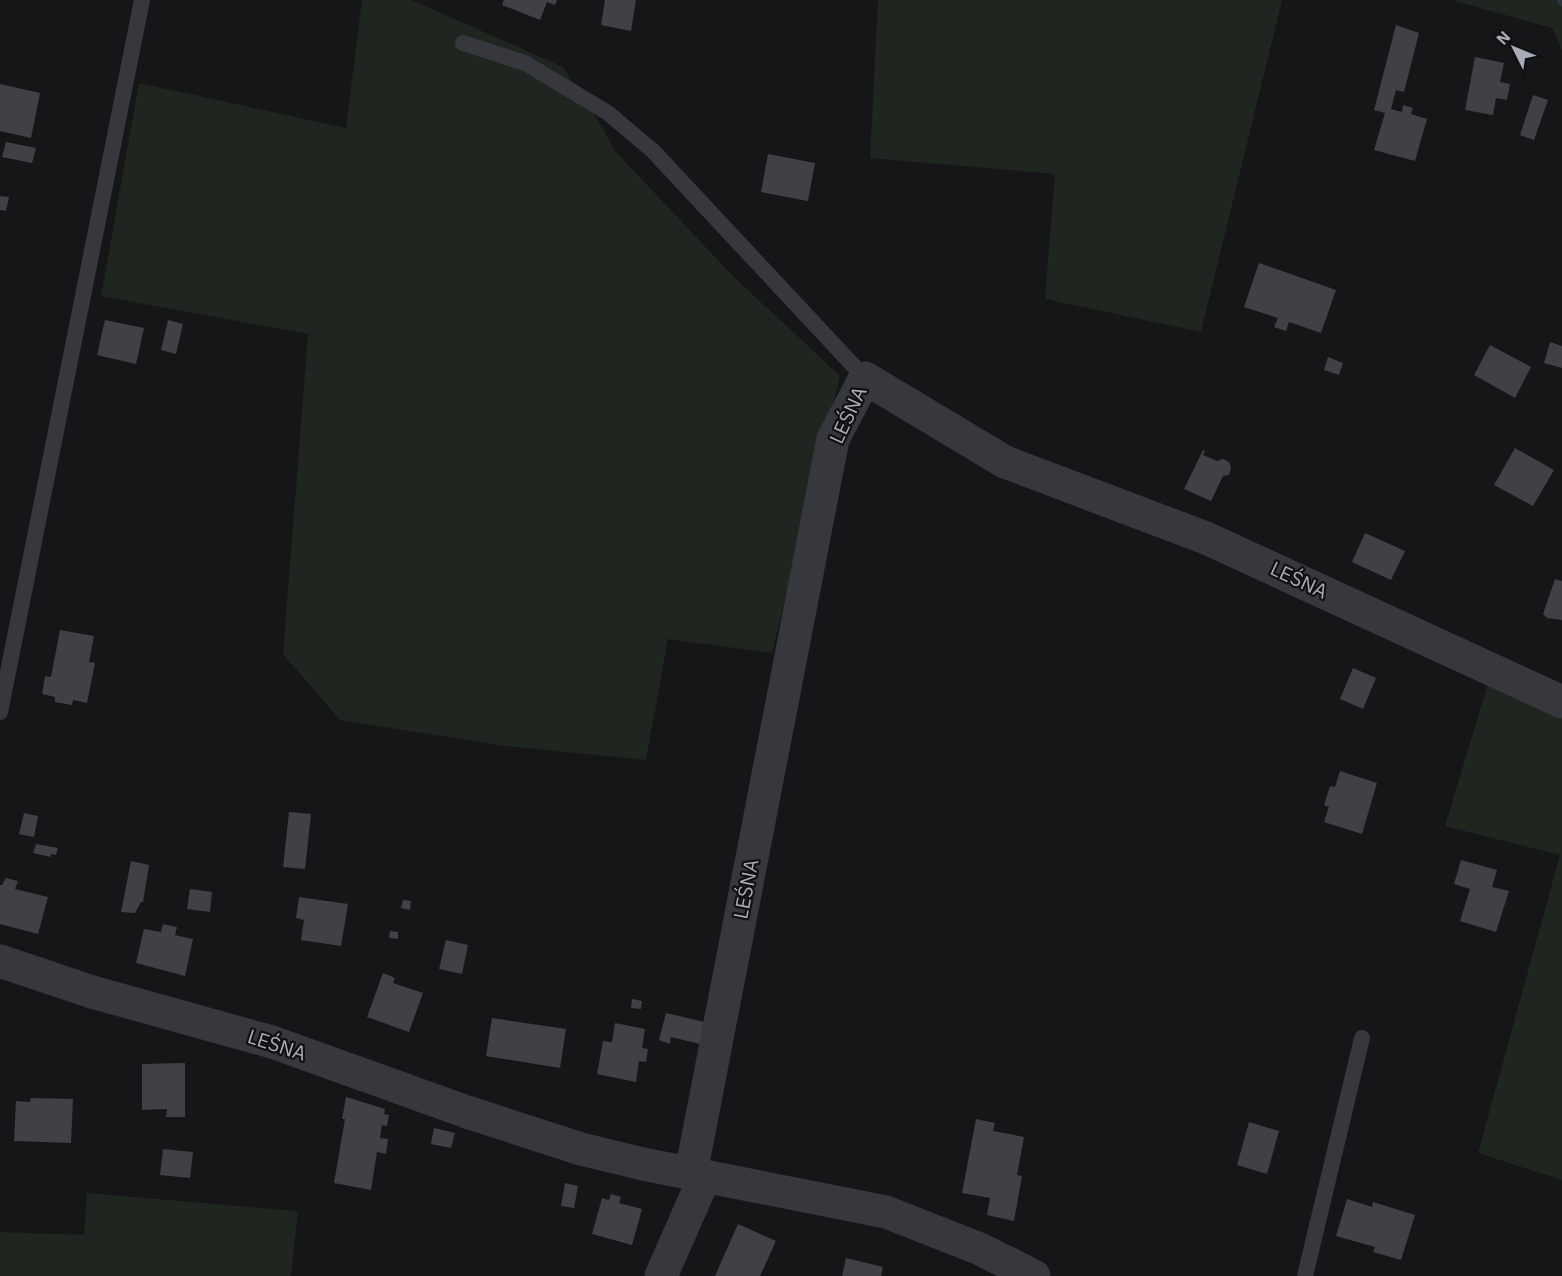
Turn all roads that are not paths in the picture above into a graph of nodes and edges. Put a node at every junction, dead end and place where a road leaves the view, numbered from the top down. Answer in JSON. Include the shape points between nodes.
{"nodes":[{"id":1,"x":142,"y":0,"type":"edge"},
{"id":2,"x":463,"y":44,"type":"dead end"},
{"id":3,"x":865,"y":378,"type":"junction"},
{"id":4,"x":1562,"y":702,"type":"edge"},
{"id":5,"x":0,"y":712,"type":"edge"},
{"id":6,"x":0,"y":961,"type":"edge"},
{"id":7,"x":1362,"y":1038,"type":"dead end"},
{"id":8,"x":698,"y":1175,"type":"junction"},
{"id":9,"x":661,"y":1276,"type":"edge"},
{"id":10,"x":1034,"y":1276,"type":"edge"},
{"id":11,"x":1305,"y":1276,"type":"edge"}],
"edges":[{"from":1,"to":5,"type":"lane"},
{"from":2,"to":3,"type":"lane","via":[[525,63],[608,113],[653,151]]},
{"from":3,"to":4,"type":"street","name":"LEŚNA","via":[[1005,462],[1206,538]]},
{"from":3,"to":8,"type":"street","name":"LEŚNA","via":[[833,439]]},
{"from":6,"to":8,"type":"street","name":"LEŚNA","via":[[92,992],[272,1042],[581,1149]]},
{"from":7,"to":11,"type":"lane"},
{"from":8,"to":9,"type":"street"},
{"from":8,"to":10,"type":"street","name":"LEŚNA","via":[[886,1212]]}]}
